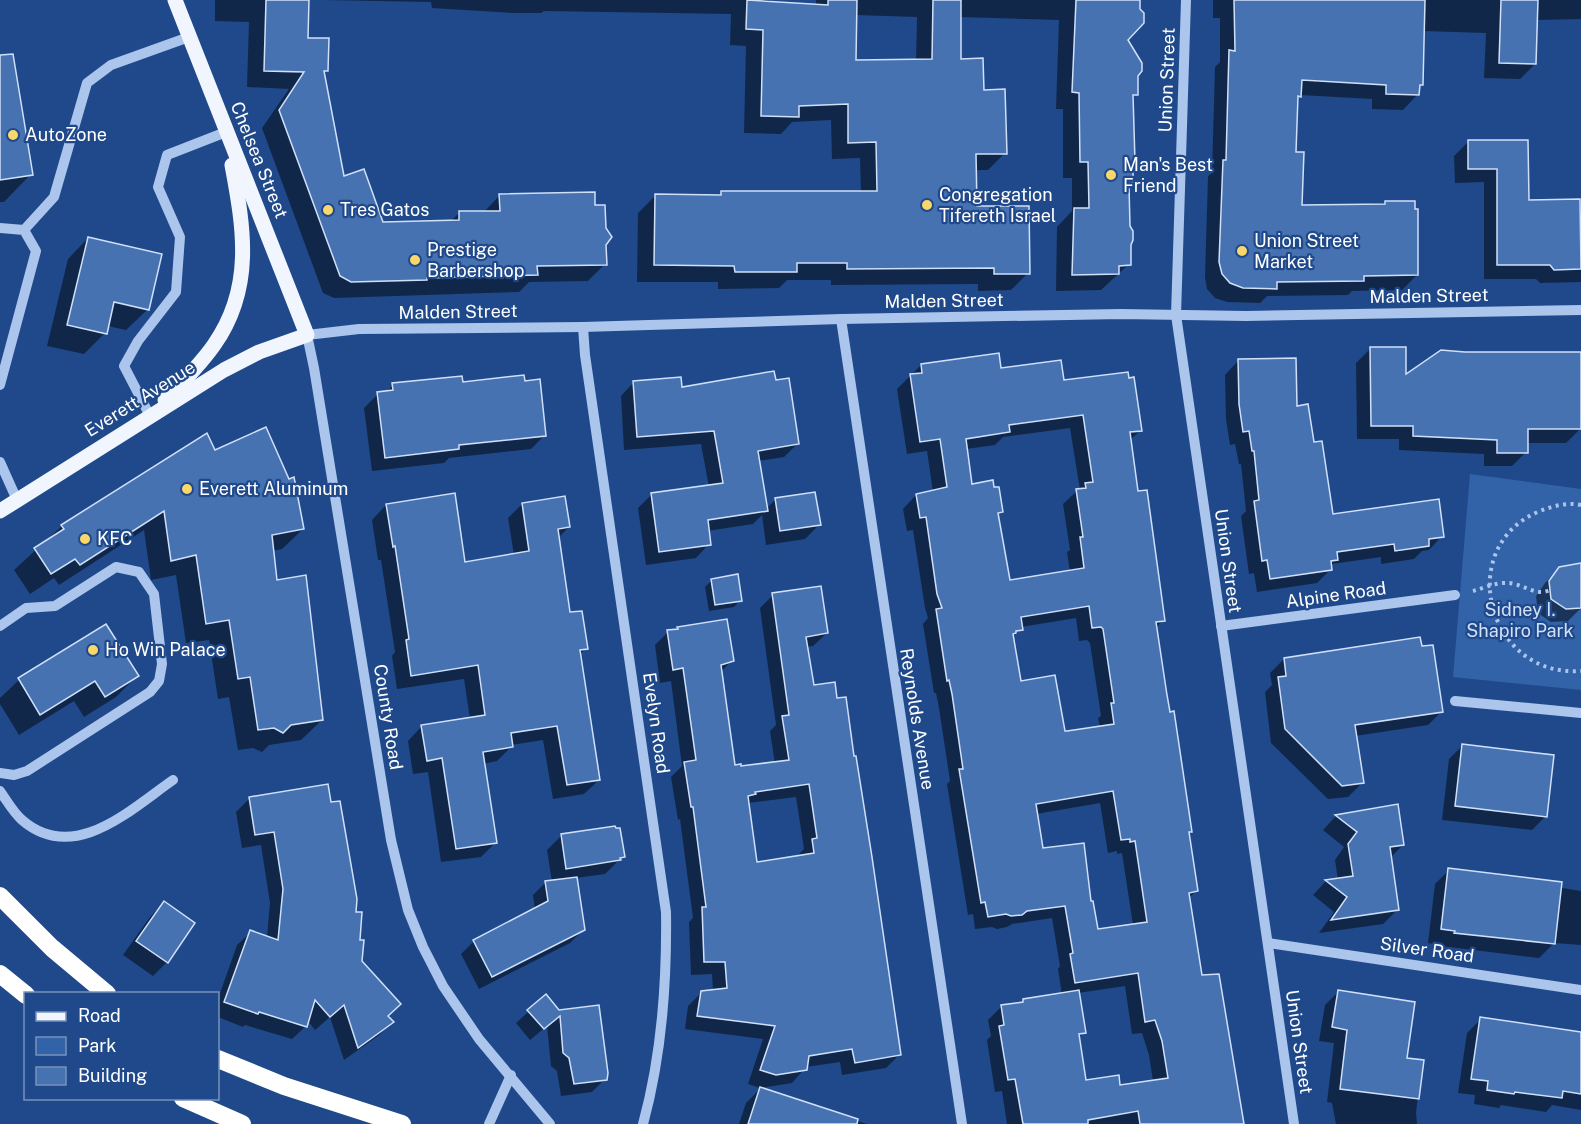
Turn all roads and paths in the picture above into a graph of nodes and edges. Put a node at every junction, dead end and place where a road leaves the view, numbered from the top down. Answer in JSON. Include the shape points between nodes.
{"nodes":[{"id":1,"x":175,"y":0,"type":"edge"},
{"id":2,"x":1186,"y":0,"type":"edge"},
{"id":3,"x":189,"y":37,"type":"junction"},
{"id":4,"x":226,"y":132,"type":"junction"},
{"id":5,"x":0,"y":228,"type":"edge"},
{"id":6,"x":24,"y":230,"type":"junction"},
{"id":7,"x":1581,"y":310,"type":"edge"},
{"id":8,"x":1176,"y":315,"type":"junction"},
{"id":9,"x":841,"y":319,"type":"junction"},
{"id":10,"x":583,"y":327,"type":"junction"},
{"id":11,"x":307,"y":335,"type":"junction"},
{"id":12,"x":12,"y":341,"type":"junction"},
{"id":13,"x":0,"y":343,"type":"edge"},
{"id":14,"x":0,"y":386,"type":"edge"},
{"id":15,"x":150,"y":416,"type":"junction"},
{"id":16,"x":0,"y":462,"type":"edge"},
{"id":17,"x":16,"y":500,"type":"junction"},
{"id":18,"x":1581,"y":505,"type":"edge"},
{"id":19,"x":0,"y":511,"type":"edge"},
{"id":20,"x":1490,"y":587,"type":"junction"},
{"id":21,"x":1550,"y":590,"type":"dead end"},
{"id":22,"x":1455,"y":595,"type":"dead end"},
{"id":23,"x":0,"y":626,"type":"edge"},
{"id":24,"x":1221,"y":626,"type":"junction"},
{"id":25,"x":1581,"y":671,"type":"edge"},
{"id":26,"x":1455,"y":700,"type":"dead end"},
{"id":27,"x":1581,"y":713,"type":"edge"},
{"id":28,"x":0,"y":773,"type":"edge"},
{"id":29,"x":173,"y":780,"type":"dead end"},
{"id":30,"x":0,"y":791,"type":"edge"},
{"id":31,"x":0,"y":896,"type":"edge"},
{"id":32,"x":1268,"y":943,"type":"junction"},
{"id":33,"x":0,"y":974,"type":"edge"},
{"id":34,"x":1581,"y":990,"type":"edge"},
{"id":35,"x":106,"y":992,"type":"edge"},
{"id":36,"x":24,"y":993,"type":"edge"},
{"id":37,"x":219,"y":1059,"type":"edge"},
{"id":38,"x":511,"y":1075,"type":"junction"},
{"id":39,"x":188,"y":1100,"type":"edge"},
{"id":40,"x":242,"y":1124,"type":"edge"},
{"id":41,"x":402,"y":1124,"type":"edge"},
{"id":42,"x":489,"y":1124,"type":"edge"},
{"id":43,"x":550,"y":1124,"type":"edge"},
{"id":44,"x":643,"y":1124,"type":"edge"},
{"id":45,"x":962,"y":1124,"type":"edge"},
{"id":46,"x":1294,"y":1124,"type":"edge"}],
"edges":[{"from":1,"to":3,"type":"main road","name":"Chelsea Street"},
{"from":2,"to":8,"type":"street","name":"Union Street"},
{"from":3,"to":4,"type":"main road","name":"Chelsea Street"},
{"from":3,"to":6,"type":"street","via":[[111,65],[87,83],[54,197]]},
{"from":4,"to":11,"type":"main road","name":"Chelsea Street"},
{"from":4,"to":15,"type":"main road","via":[[244,245],[238,294],[215,343]]},
{"from":4,"to":15,"type":"street","via":[[167,155],[158,187],[180,237],[176,292],[124,366]]},
{"from":5,"to":6,"type":"street"},
{"from":6,"to":12,"type":"street","via":[[36,251]]},
{"from":7,"to":8,"type":"street","name":"Malden Street"},
{"from":8,"to":9,"type":"street","name":"Malden Street"},
{"from":8,"to":24,"type":"street","name":"Union Street"},
{"from":9,"to":10,"type":"street","name":"Malden Street"},
{"from":9,"to":45,"type":"street","name":"Reynolds Avenue"},
{"from":10,"to":11,"type":"street","name":"Malden Street","via":[[359,329]]},
{"from":10,"to":44,"type":"street","name":"Evelyn Road","via":[[666,912],[663,1008]]},
{"from":11,"to":15,"type":"main road","name":"Everett Avenue","via":[[242,360]]},
{"from":11,"to":38,"type":"street","name":"County Road","via":[[391,840],[403,891],[415,929],[443,987],[473,1031]]},
{"from":12,"to":13,"type":"street"},
{"from":12,"to":14,"type":"street"},
{"from":15,"to":17,"type":"main road","name":"Everett Avenue"},
{"from":16,"to":17,"type":"street"},
{"from":17,"to":19,"type":"main road","name":"Everett Avenue"},
{"from":18,"to":20,"type":"path","via":[[1553,506],[1532,514],[1514,528],[1500,546]]},
{"from":20,"to":21,"type":"path","via":[[1511,583],[1537,592]]},
{"from":20,"to":25,"type":"path","via":[[1493,611],[1514,647],[1549,668]]},
{"from":22,"to":24,"type":"street","name":"Alpine Road"},
{"from":23,"to":28,"type":"street","via":[[26,608],[56,606],[116,567],[139,572],[154,594],[162,664],[159,681],[150,692],[27,771],[14,775]]},
{"from":24,"to":32,"type":"street","name":"Union Street"},
{"from":26,"to":27,"type":"street"},
{"from":29,"to":30,"type":"street","via":[[106,826],[78,836],[46,834],[30,826],[16,815]]},
{"from":31,"to":35,"type":"highway","via":[[52,948]]},
{"from":32,"to":34,"type":"street","name":"Silver Road"},
{"from":32,"to":46,"type":"street","name":"Union Street"},
{"from":33,"to":36,"type":"highway"},
{"from":37,"to":41,"type":"highway","via":[[284,1086]]},
{"from":38,"to":42,"type":"street"},
{"from":38,"to":43,"type":"street","name":"County Road"},
{"from":39,"to":40,"type":"highway"}]}
